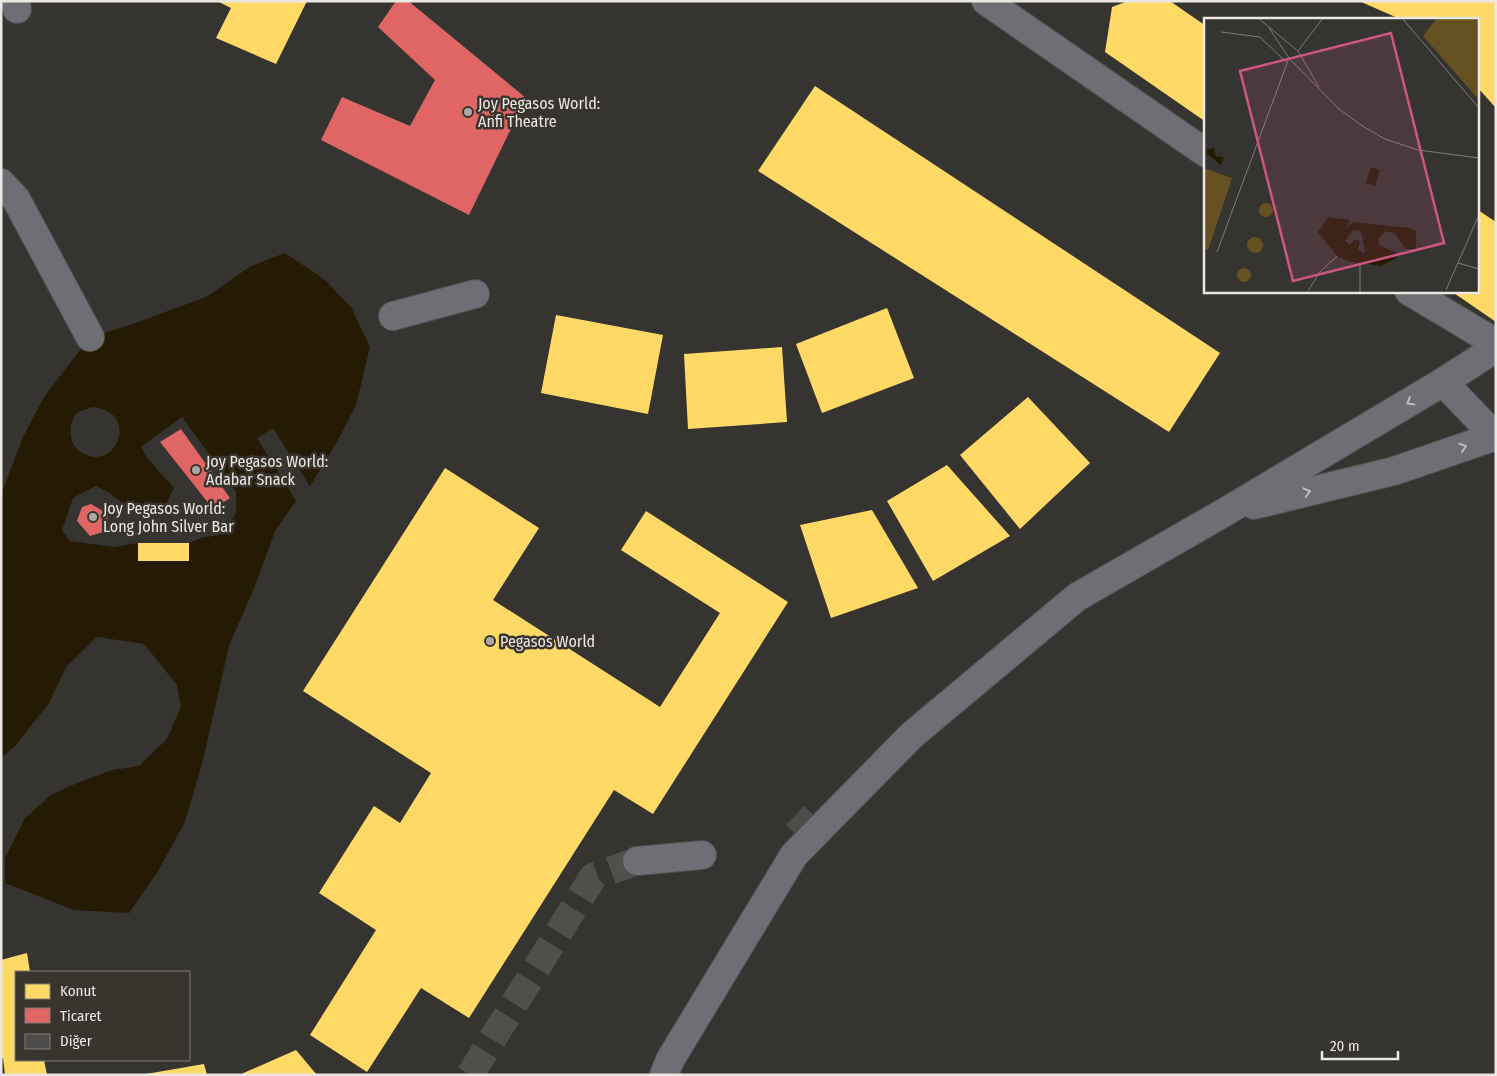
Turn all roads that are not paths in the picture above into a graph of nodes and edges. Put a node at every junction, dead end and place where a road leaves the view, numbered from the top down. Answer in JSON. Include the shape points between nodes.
{"nodes":[{"id":1,"x":986,"y":1,"type":"edge"},
{"id":2,"x":1013,"y":1,"type":"edge"},
{"id":3,"x":1204,"y":132,"type":"edge"},
{"id":4,"x":1204,"y":152,"type":"edge"},
{"id":5,"x":1,"y":183,"type":"edge"},
{"id":6,"x":1411,"y":292,"type":"edge"},
{"id":7,"x":1440,"y":292,"type":"edge"},
{"id":8,"x":475,"y":294,"type":"dead end"},
{"id":9,"x":393,"y":316,"type":"dead end"},
{"id":10,"x":90,"y":337,"type":"dead end"},
{"id":11,"x":1495,"y":337,"type":"edge"},
{"id":12,"x":1443,"y":382,"type":"junction"},
{"id":13,"x":1496,"y":436,"type":"edge"},
{"id":14,"x":1225,"y":512,"type":"junction"},
{"id":15,"x":702,"y":855,"type":"dead end"},
{"id":16,"x":637,"y":861,"type":"tunnel mouth"},
{"id":17,"x":664,"y":1075,"type":"edge"}],
"edges":[{"from":1,"to":4,"type":"street"},
{"from":2,"to":3,"type":"street"},
{"from":5,"to":10,"type":"street","via":[[16,199]]},
{"from":6,"to":11,"type":"street"},
{"from":7,"to":11,"type":"street"},
{"from":8,"to":9,"type":"street"},
{"from":11,"to":12,"type":"street"},
{"from":12,"to":13,"type":"street"},
{"from":12,"to":14,"type":"street","one_way":true},
{"from":14,"to":13,"type":"street","one_way":true,"via":[[1394,471]]},
{"from":14,"to":17,"type":"street","via":[[1077,596],[905,742],[794,855]]},
{"from":15,"to":16,"type":"street"}]}
